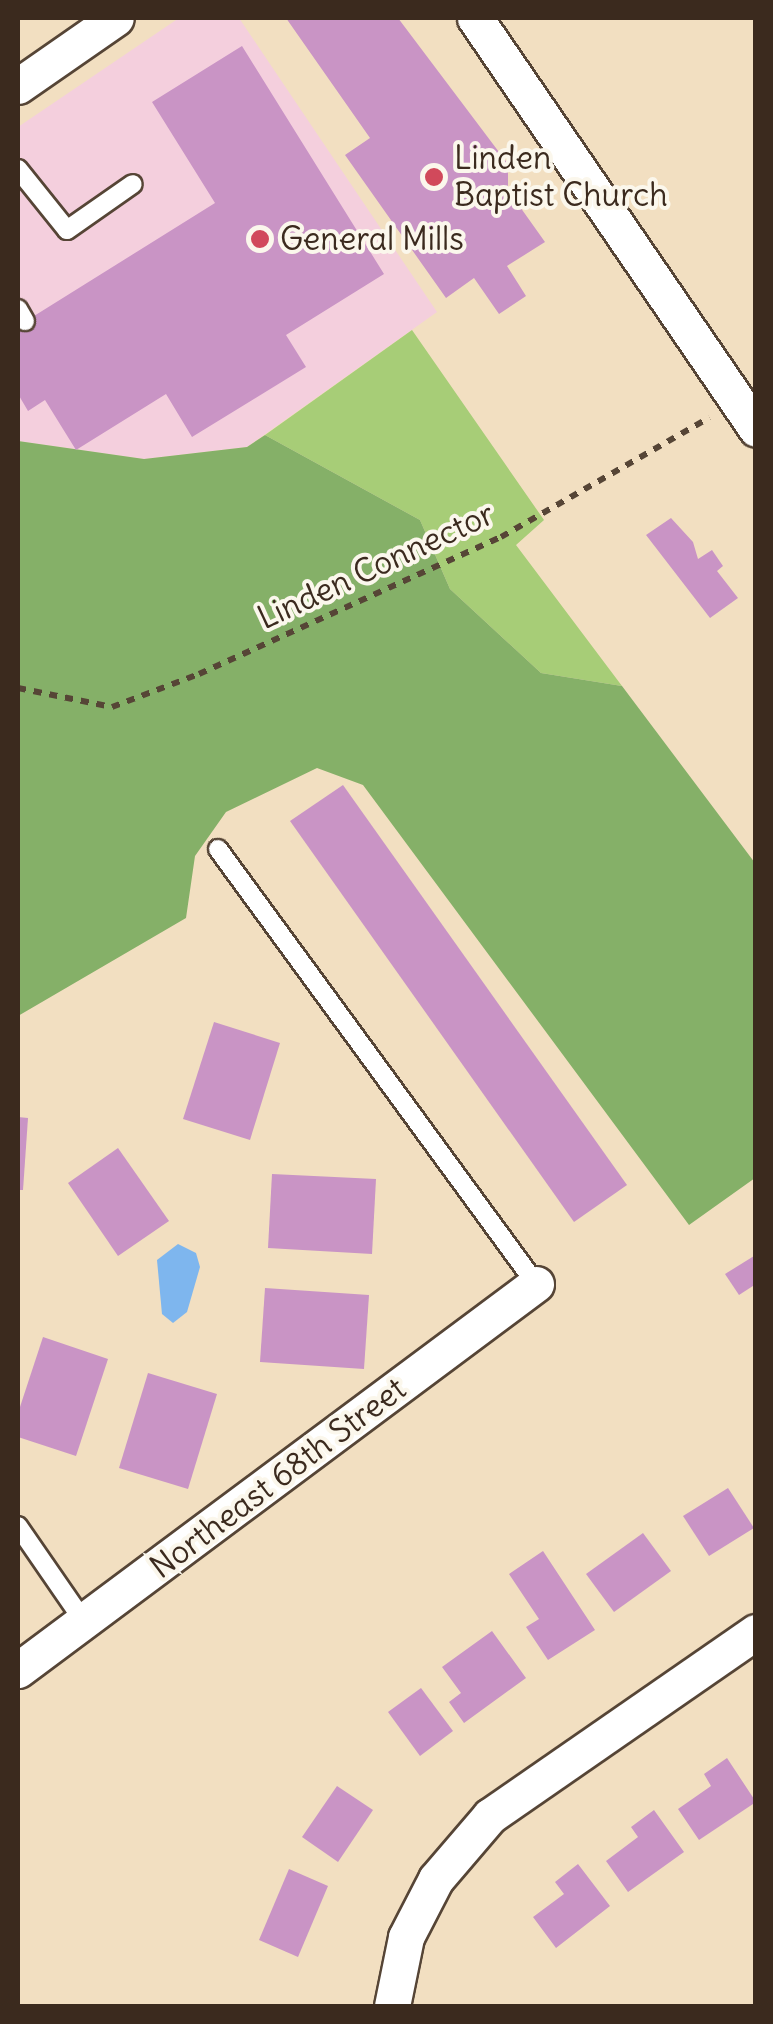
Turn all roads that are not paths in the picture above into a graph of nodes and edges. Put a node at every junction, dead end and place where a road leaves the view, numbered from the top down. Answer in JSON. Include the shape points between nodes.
{"nodes":[{"id":1,"x":116,"y":18,"type":"edge"},
{"id":2,"x":474,"y":18,"type":"edge"},
{"id":3,"x":18,"y":86,"type":"edge"},
{"id":4,"x":18,"y":169,"type":"edge"},
{"id":5,"x":134,"y":184,"type":"dead end"},
{"id":6,"x":749,"y":406,"type":"edge"},
{"id":7,"x":218,"y":849,"type":"dead end"},
{"id":8,"x":536,"y":1284,"type":"joint"},
{"id":9,"x":18,"y":1526,"type":"edge"},
{"id":10,"x":85,"y":1622,"type":"junction"},
{"id":11,"x":756,"y":1632,"type":"edge"},
{"id":12,"x":18,"y":1670,"type":"edge"},
{"id":13,"x":392,"y":2006,"type":"edge"}],
"edges":[{"from":1,"to":3,"type":"street"},
{"from":2,"to":6,"type":"street"},
{"from":4,"to":5,"type":"lane","via":[[67,230]]},
{"from":7,"to":8,"type":"lane"},
{"from":8,"to":10,"type":"street","name":"Northeast 68th Street"},
{"from":9,"to":10,"type":"lane"},
{"from":10,"to":12,"type":"street","name":"Northeast 68th Street"},
{"from":11,"to":13,"type":"street","via":[[490,1816],[428,1893],[406,1938]]}]}
